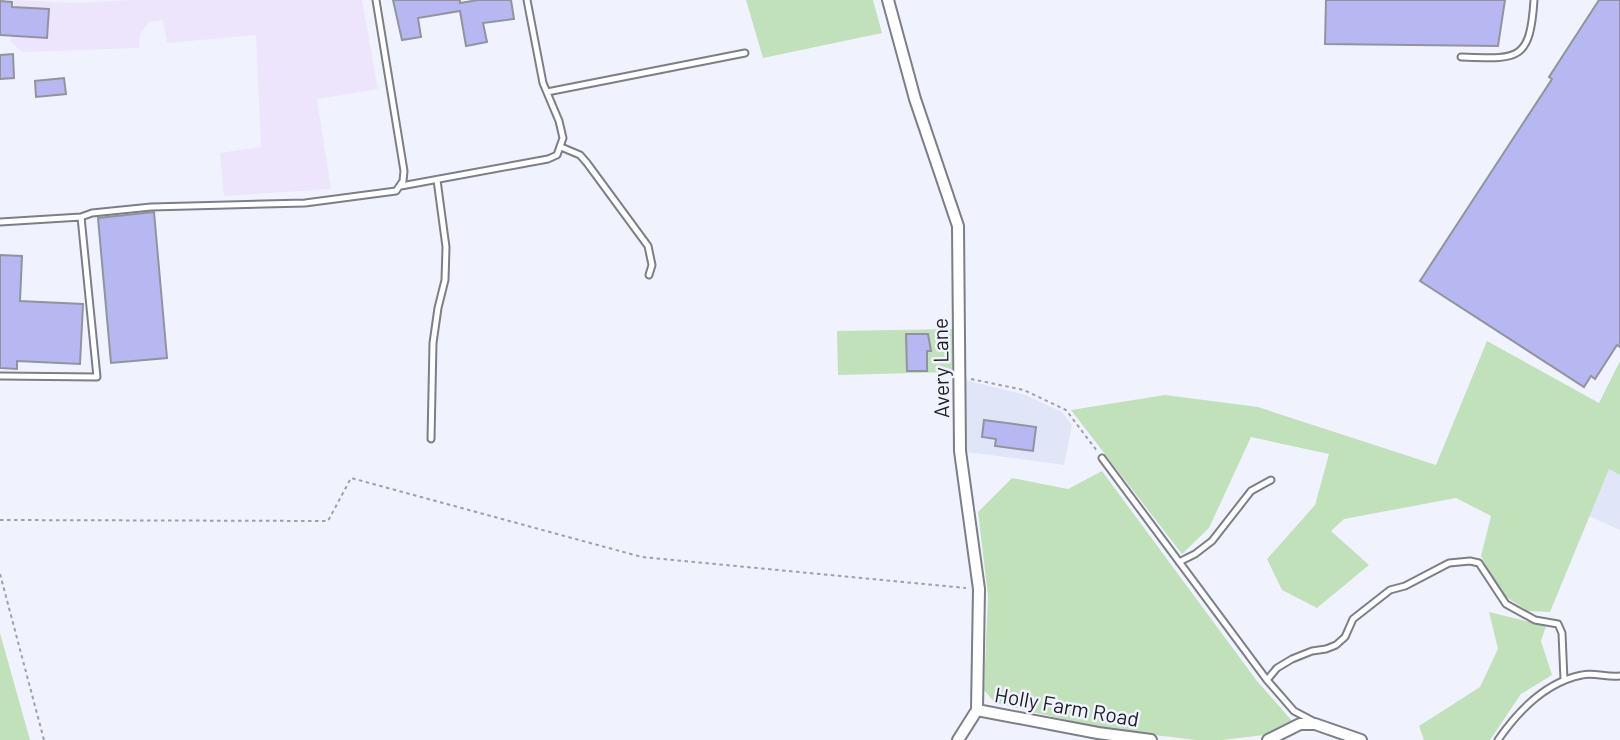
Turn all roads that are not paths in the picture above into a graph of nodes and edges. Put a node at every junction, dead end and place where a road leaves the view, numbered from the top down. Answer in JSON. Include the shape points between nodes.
{"nodes":[{"id":1,"x":376,"y":0,"type":"edge"},
{"id":2,"x":527,"y":0,"type":"edge"},
{"id":3,"x":888,"y":0,"type":"edge"},
{"id":4,"x":1534,"y":0,"type":"edge"},
{"id":5,"x":745,"y":53,"type":"dead end"},
{"id":6,"x":1461,"y":57,"type":"dead end"},
{"id":7,"x":547,"y":92,"type":"junction"},
{"id":8,"x":561,"y":147,"type":"junction"},
{"id":9,"x":437,"y":180,"type":"junction"},
{"id":10,"x":401,"y":186,"type":"junction"},
{"id":11,"x":80,"y":217,"type":"junction"},
{"id":12,"x":0,"y":222,"type":"edge"},
{"id":13,"x":649,"y":275,"type":"dead end"},
{"id":14,"x":0,"y":376,"type":"edge"},
{"id":15,"x":431,"y":439,"type":"dead end"},
{"id":16,"x":1102,"y":458,"type":"road end"},
{"id":17,"x":1271,"y":480,"type":"dead end"},
{"id":18,"x":1179,"y":562,"type":"junction"},
{"id":19,"x":1620,"y":676,"type":"edge"},
{"id":20,"x":1267,"y":680,"type":"junction"},
{"id":21,"x":1564,"y":680,"type":"junction"},
{"id":22,"x":977,"y":710,"type":"junction"},
{"id":23,"x":1323,"y":727,"type":"junction"},
{"id":24,"x":1344,"y":737,"type":"edge"},
{"id":25,"x":958,"y":740,"type":"edge"},
{"id":26,"x":1151,"y":740,"type":"edge"},
{"id":27,"x":1268,"y":740,"type":"edge"},
{"id":28,"x":1361,"y":740,"type":"edge"},
{"id":29,"x":1498,"y":740,"type":"edge"}],
"edges":[{"from":1,"to":10,"type":"lane","via":[[404,171]]},
{"from":2,"to":7,"type":"lane"},
{"from":3,"to":22,"type":"street","name":"Avery Lane","via":[[958,226],[960,451],[979,589]]},
{"from":4,"to":6,"type":"lane","via":[[1532,28],[1523,49],[1503,58]]},
{"from":5,"to":7,"type":"lane"},
{"from":7,"to":8,"type":"lane","via":[[559,121]]},
{"from":8,"to":9,"type":"lane","via":[[548,159]]},
{"from":8,"to":13,"type":"lane","via":[[580,155],[648,246]]},
{"from":9,"to":10,"type":"lane"},
{"from":9,"to":15,"type":"lane","via":[[446,269],[433,343]]},
{"from":10,"to":11,"type":"lane","via":[[388,194],[151,207]]},
{"from":11,"to":12,"type":"lane"},
{"from":11,"to":14,"type":"lane","via":[[97,377]]},
{"from":16,"to":18,"type":"lane"},
{"from":17,"to":18,"type":"lane","via":[[1251,491],[1212,541]]},
{"from":18,"to":20,"type":"lane"},
{"from":19,"to":21,"type":"lane","via":[[1585,674]]},
{"from":20,"to":21,"type":"lane","via":[[1292,659],[1336,645],[1345,638],[1353,619],[1390,590],[1449,563],[1470,561],[1479,564],[1506,604],[1535,620],[1558,624]]},
{"from":20,"to":23,"type":"lane","via":[[1294,711]]},
{"from":21,"to":29,"type":"lane","via":[[1531,702]]},
{"from":22,"to":25,"type":"street"},
{"from":22,"to":26,"type":"street","name":"Holly Farm Road"},
{"from":23,"to":24,"type":"street"},
{"from":23,"to":27,"type":"street","via":[[1300,724]]},
{"from":24,"to":28,"type":"street"}]}
